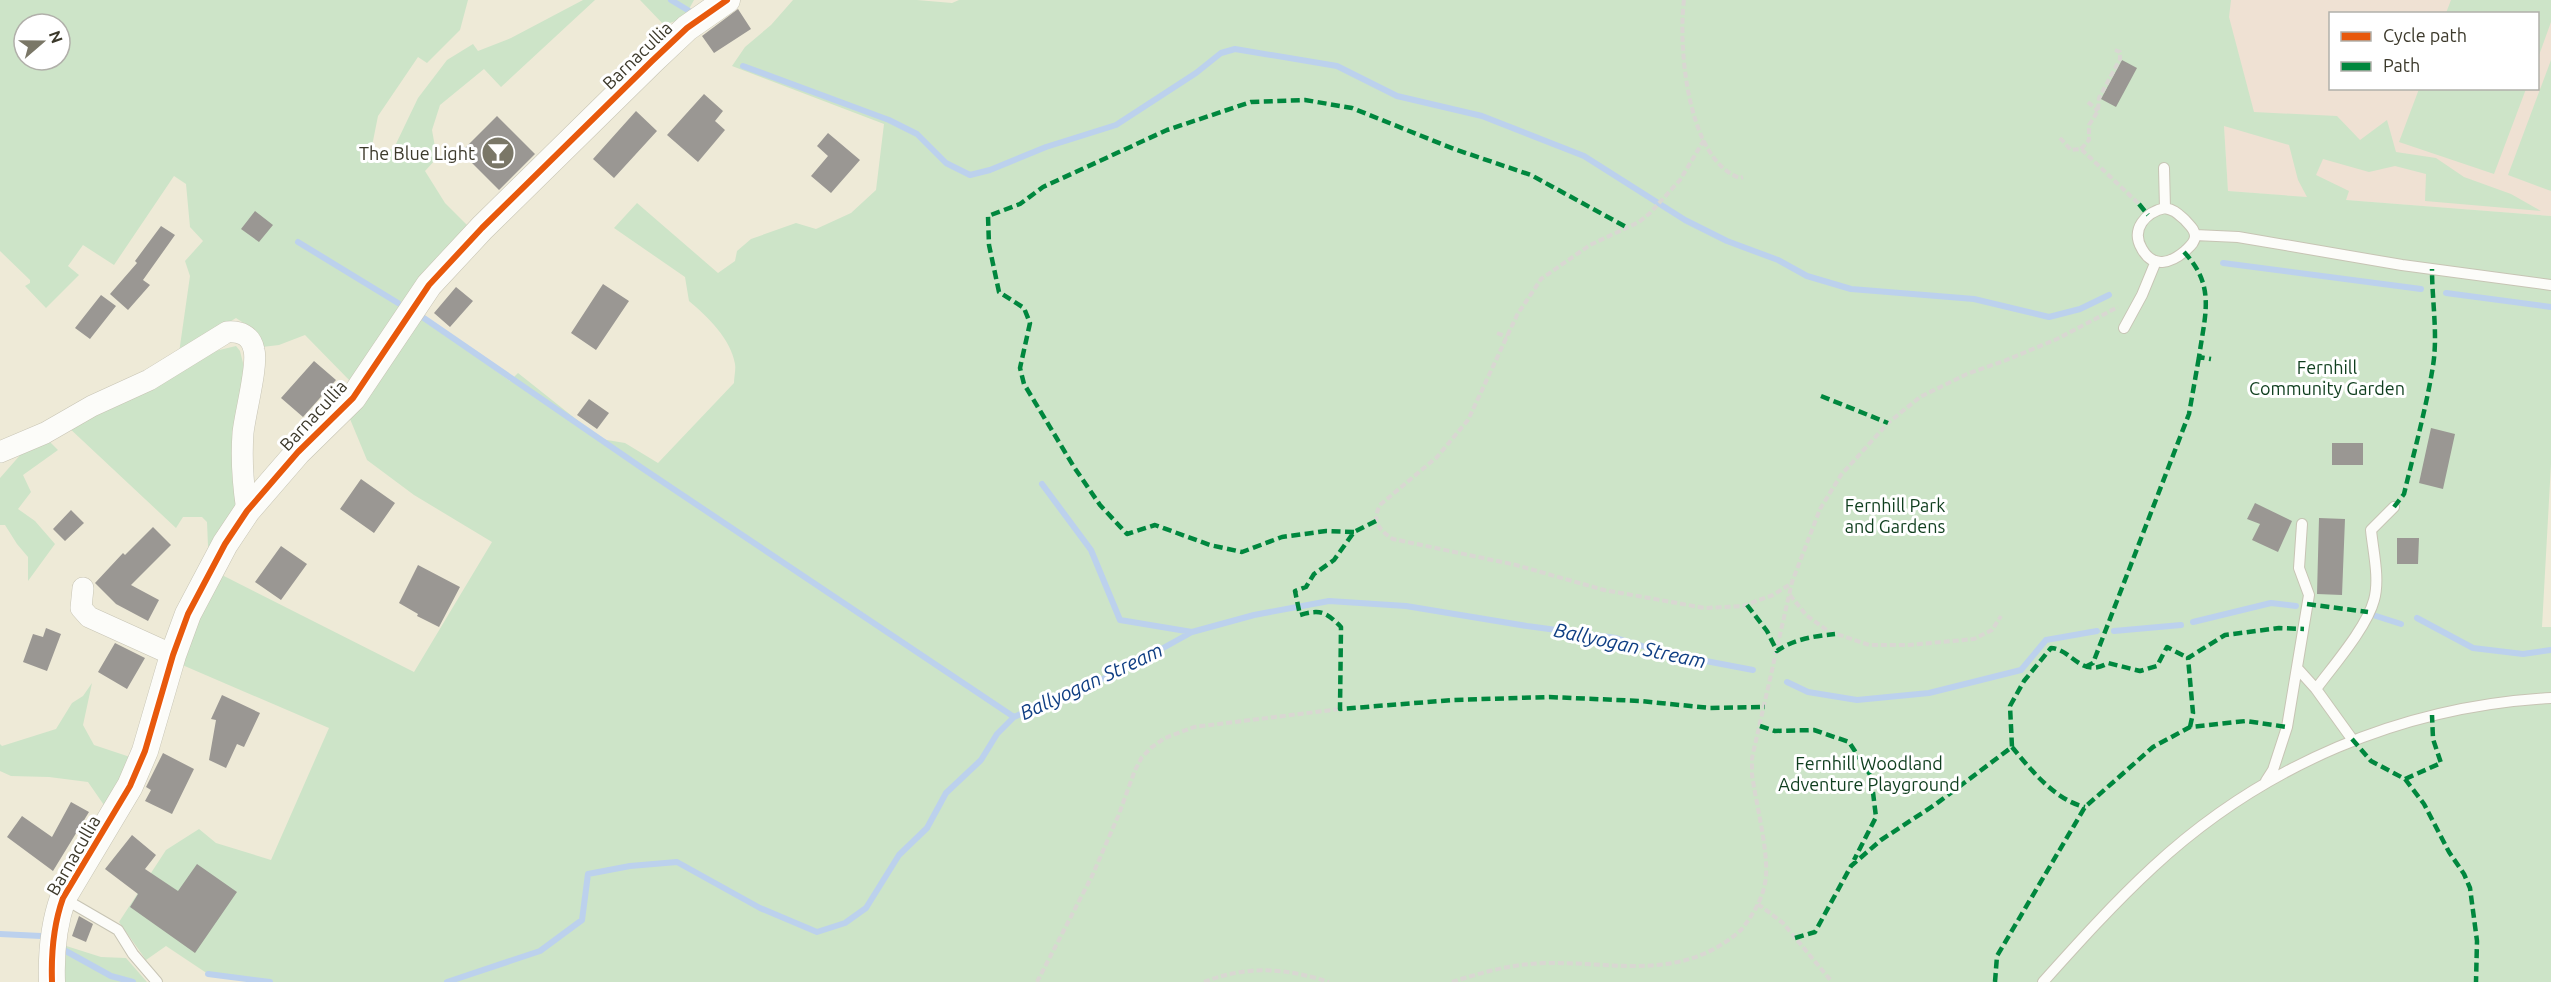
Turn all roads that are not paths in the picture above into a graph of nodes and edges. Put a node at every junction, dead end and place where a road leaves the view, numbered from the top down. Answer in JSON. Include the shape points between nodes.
{"nodes":[{"id":1,"x":714,"y":4,"type":"edge"},
{"id":2,"x":2164,"y":168,"type":"dead end"},
{"id":3,"x":2165,"y":208,"type":"junction"},
{"id":4,"x":2195,"y":235,"type":"junction"},
{"id":5,"x":2156,"y":261,"type":"junction"},
{"id":6,"x":2551,"y":285,"type":"edge"},
{"id":7,"x":2124,"y":328,"type":"dead end"},
{"id":8,"x":0,"y":452,"type":"edge"},
{"id":9,"x":2394,"y":507,"type":"dead end"},
{"id":10,"x":247,"y":511,"type":"junction"},
{"id":11,"x":2302,"y":524,"type":"dead end"},
{"id":12,"x":83,"y":588,"type":"dead end"},
{"id":13,"x":173,"y":655,"type":"junction"},
{"id":14,"x":2298,"y":669,"type":"junction"},
{"id":15,"x":2316,"y":689,"type":"junction"},
{"id":16,"x":2551,"y":698,"type":"edge"},
{"id":17,"x":2352,"y":739,"type":"junction"},
{"id":18,"x":2266,"y":782,"type":"junction"},
{"id":19,"x":63,"y":898,"type":"junction"},
{"id":20,"x":52,"y":982,"type":"edge"},
{"id":21,"x":157,"y":982,"type":"edge"},
{"id":22,"x":2043,"y":982,"type":"edge"}],
"edges":[{"from":1,"to":10,"type":"street","name":"Barnacullia","via":[[482,228],[429,285],[352,398]]},
{"from":2,"to":3,"type":"lane"},
{"from":3,"to":4,"type":"lane","via":[[2175,210]]},
{"from":3,"to":5,"type":"lane","via":[[2148,214],[2139,230],[2141,248]]},
{"from":4,"to":5,"type":"lane","via":[[2193,243],[2174,261]]},
{"from":4,"to":6,"type":"lane","via":[[2238,237]]},
{"from":5,"to":7,"type":"lane"},
{"from":8,"to":10,"type":"street","via":[[150,380],[227,332],[239,331],[255,350],[241,471]]},
{"from":9,"to":15,"type":"lane","via":[[2371,530],[2374,599],[2355,635]]},
{"from":10,"to":13,"type":"street","name":"Barnacullia","via":[[212,567]]},
{"from":11,"to":14,"type":"lane","via":[[2299,568],[2309,595]]},
{"from":12,"to":13,"type":"street","via":[[81,608],[89,617]]},
{"from":13,"to":19,"type":"street","name":"Barnacullia","via":[[145,751],[130,786]]},
{"from":14,"to":15,"type":"lane"},
{"from":14,"to":18,"type":"lane","via":[[2281,747]]},
{"from":15,"to":17,"type":"lane"},
{"from":16,"to":17,"type":"lane","via":[[2479,705],[2414,719]]},
{"from":17,"to":18,"type":"lane"},
{"from":18,"to":22,"type":"lane","via":[[2207,822],[2154,866]]},
{"from":19,"to":20,"type":"street","name":"Barnacullia","via":[[53,938]]},
{"from":19,"to":21,"type":"lane","via":[[118,930]]}]}
